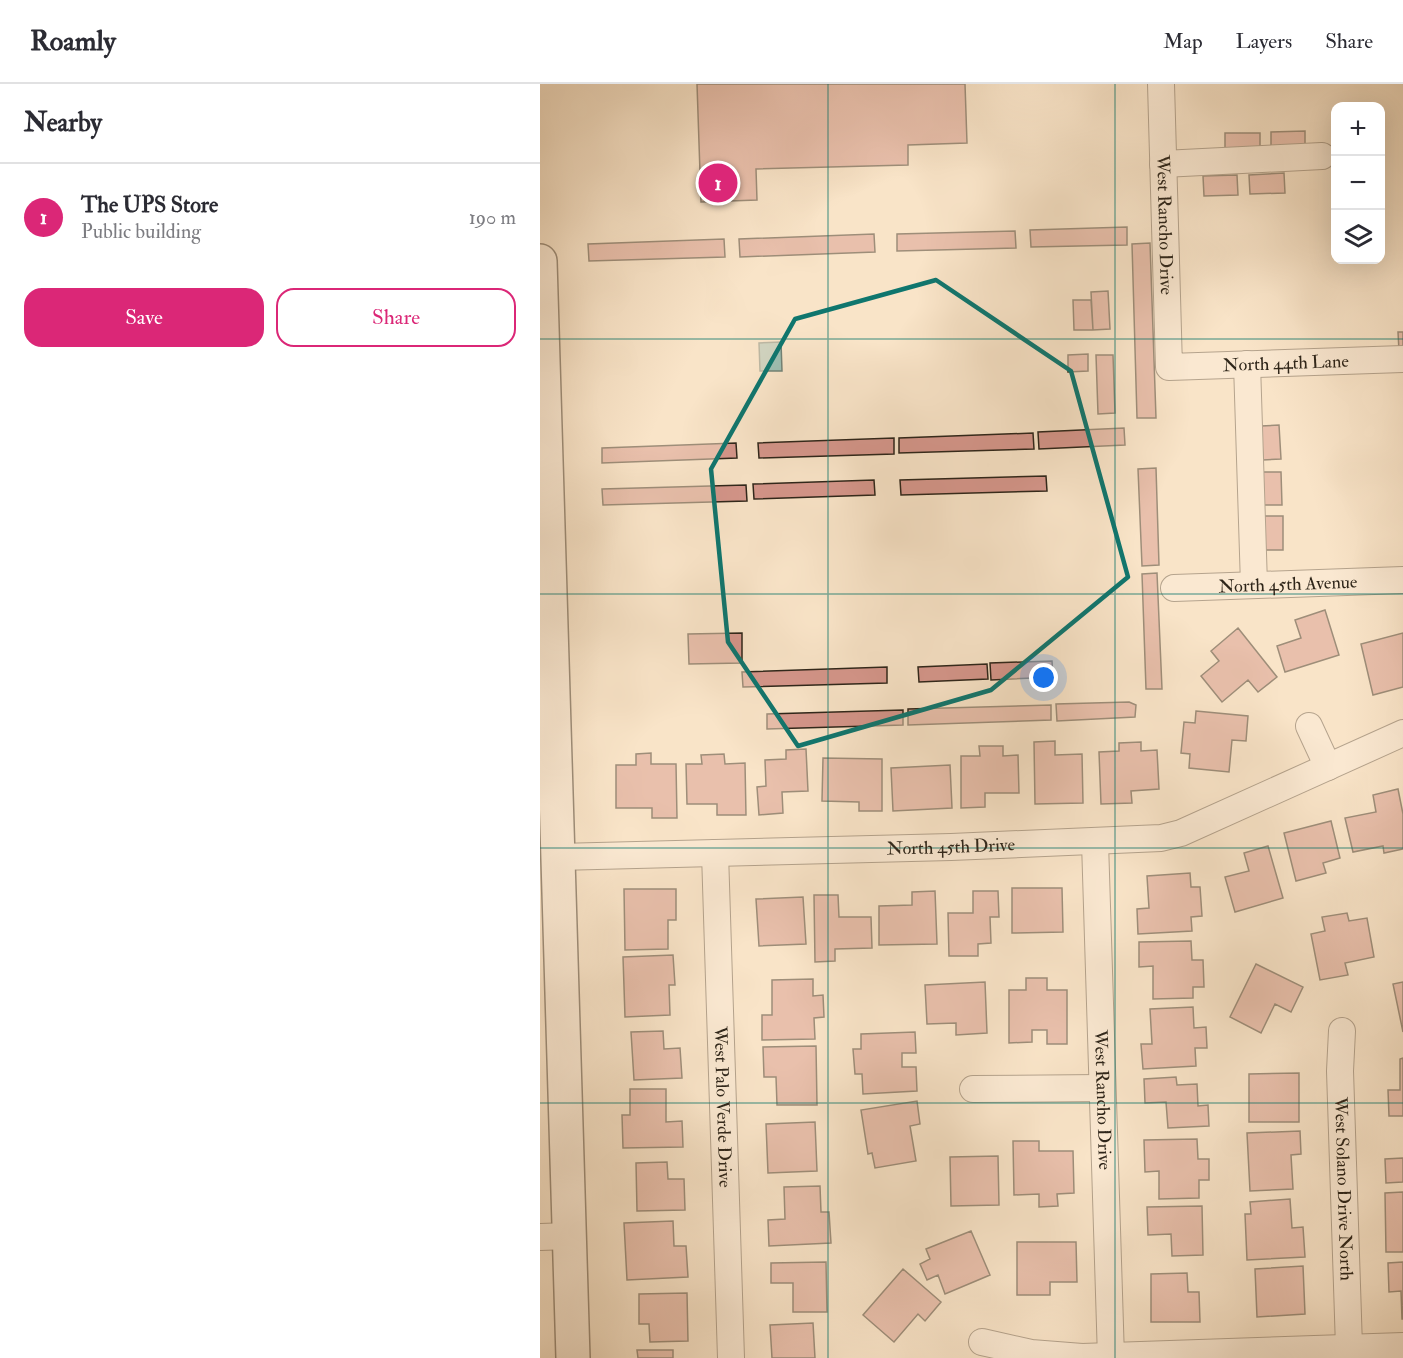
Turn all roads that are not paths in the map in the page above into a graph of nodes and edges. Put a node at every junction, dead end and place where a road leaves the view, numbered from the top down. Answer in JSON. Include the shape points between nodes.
{"nodes":[{"id":1,"x":1161,"y":84,"type":"edge"},
{"id":2,"x":1322,"y":156,"type":"dead end"},
{"id":3,"x":1163,"y":164,"type":"junction"},
{"id":4,"x":540,"y":261,"type":"edge"},
{"id":5,"x":1403,"y":359,"type":"edge"},
{"id":6,"x":1247,"y":364,"type":"junction"},
{"id":7,"x":1169,"y":367,"type":"joint"},
{"id":8,"x":1403,"y":580,"type":"edge"},
{"id":9,"x":1254,"y":585,"type":"junction"},
{"id":10,"x":1174,"y":588,"type":"dead end"},
{"id":11,"x":545,"y":617,"type":"edge"},
{"id":12,"x":1309,"y":726,"type":"dead end"},
{"id":13,"x":1403,"y":733,"type":"edge"},
{"id":14,"x":547,"y":750,"type":"edge"},
{"id":15,"x":1328,"y":767,"type":"junction"},
{"id":16,"x":1095,"y":842,"type":"junction"},
{"id":17,"x":715,"y":853,"type":"junction"},
{"id":18,"x":558,"y":857,"type":"junction"},
{"id":19,"x":1342,"y":1031,"type":"dead end"},
{"id":20,"x":1101,"y":1088,"type":"junction"},
{"id":21,"x":973,"y":1089,"type":"dead end"},
{"id":22,"x":555,"y":1237,"type":"edge"},
{"id":23,"x":982,"y":1342,"type":"dead end"},
{"id":24,"x":1403,"y":1346,"type":"edge"},
{"id":25,"x":1349,"y":1347,"type":"junction"},
{"id":26,"x":1111,"y":1357,"type":"edge"},
{"id":27,"x":573,"y":1358,"type":"edge"},
{"id":28,"x":731,"y":1358,"type":"edge"}],
"edges":[{"from":1,"to":3,"type":"street","name":"West Rancho Drive"},
{"from":2,"to":3,"type":"street"},
{"from":3,"to":7,"type":"street","name":"West Rancho Drive"},
{"from":4,"to":11,"type":"main road"},
{"from":5,"to":6,"type":"street","name":"North 44th Lane"},
{"from":6,"to":7,"type":"street","name":"North 44th Lane"},
{"from":6,"to":9,"type":"street"},
{"from":8,"to":9,"type":"street","name":"North 45th Avenue"},
{"from":9,"to":10,"type":"street","name":"North 45th Avenue"},
{"from":11,"to":14,"type":"main road"},
{"from":12,"to":15,"type":"street"},
{"from":13,"to":15,"type":"street","name":"North 45th Drive"},
{"from":14,"to":18,"type":"main road"},
{"from":15,"to":16,"type":"street","name":"North 45th Drive","via":[[1181,833]]},
{"from":16,"to":17,"type":"street","name":"North 45th Drive"},
{"from":16,"to":20,"type":"street","name":"West Rancho Drive"},
{"from":17,"to":18,"type":"street","name":"North 45th Drive"},
{"from":17,"to":28,"type":"street","name":"West Palo Verde Drive"},
{"from":18,"to":22,"type":"main road"},
{"from":19,"to":25,"type":"street","name":"West Solano Drive North"},
{"from":20,"to":21,"type":"street"},
{"from":20,"to":26,"type":"street","name":"West Rancho Drive"},
{"from":22,"to":27,"type":"main road"},
{"from":23,"to":26,"type":"street","via":[[1031,1353]]},
{"from":24,"to":25,"type":"street"},
{"from":25,"to":26,"type":"street"}]}
